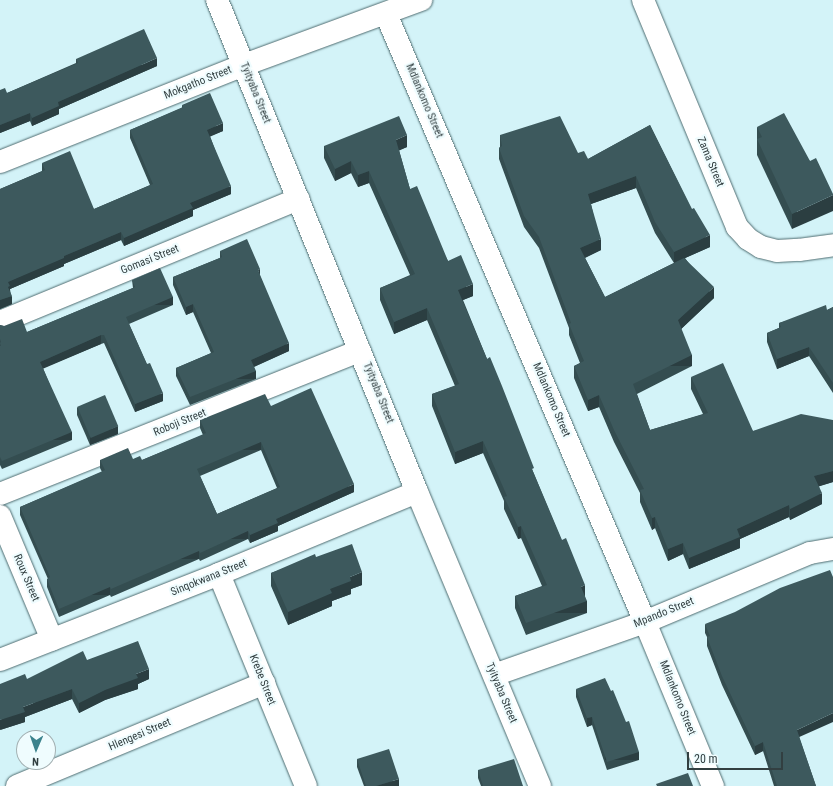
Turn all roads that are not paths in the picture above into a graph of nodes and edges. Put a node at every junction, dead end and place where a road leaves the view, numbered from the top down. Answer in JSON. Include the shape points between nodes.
{"nodes":[{"id":1,"x":217,"y":0,"type":"edge"},
{"id":2,"x":421,"y":0,"type":"edge"},
{"id":3,"x":643,"y":0,"type":"edge"},
{"id":4,"x":386,"y":14,"type":"junction"},
{"id":5,"x":244,"y":65,"type":"junction"},
{"id":6,"x":0,"y":162,"type":"edge"},
{"id":7,"x":299,"y":199,"type":"junction"},
{"id":8,"x":833,"y":245,"type":"edge"},
{"id":9,"x":0,"y":322,"type":"edge"},
{"id":10,"x":360,"y":351,"type":"junction"},
{"id":11,"x":417,"y":492,"type":"junction"},
{"id":12,"x":0,"y":494,"type":"edge"},
{"id":13,"x":0,"y":516,"type":"edge"},
{"id":14,"x":833,"y":549,"type":"edge"},
{"id":15,"x":219,"y":574,"type":"junction"},
{"id":16,"x":645,"y":622,"type":"junction"},
{"id":17,"x":52,"y":640,"type":"junction"},
{"id":18,"x":0,"y":660,"type":"edge"},
{"id":19,"x":494,"y":675,"type":"junction"},
{"id":20,"x":264,"y":683,"type":"junction"},
{"id":21,"x":41,"y":781,"type":"edge"},
{"id":22,"x":17,"y":786,"type":"edge"},
{"id":23,"x":306,"y":786,"type":"edge"},
{"id":24,"x":540,"y":786,"type":"edge"},
{"id":25,"x":713,"y":786,"type":"edge"}],
"edges":[{"from":1,"to":5,"type":"street","name":"Tyityaba Street"},
{"from":2,"to":4,"type":"street","name":"Mokgatho Street"},
{"from":3,"to":8,"type":"street","name":"Zama Street","via":[[737,227],[748,239],[761,247],[777,251]]},
{"from":4,"to":5,"type":"street","name":"Mokgatho Street"},
{"from":4,"to":16,"type":"street","name":"Mdlankomo Street"},
{"from":5,"to":6,"type":"street","name":"Mokgatho Street"},
{"from":5,"to":7,"type":"street","name":"Tyityaba Street"},
{"from":7,"to":9,"type":"street","name":"Gomasi Street"},
{"from":7,"to":10,"type":"street","name":"Tyityaba Street"},
{"from":10,"to":11,"type":"street","name":"Tyityaba Street"},
{"from":10,"to":12,"type":"street","name":"Roboji Street"},
{"from":11,"to":15,"type":"street","name":"Sinqokwana Street"},
{"from":11,"to":19,"type":"street","name":"Tyityaba Street"},
{"from":13,"to":17,"type":"street","name":"Roux Street"},
{"from":14,"to":16,"type":"street","name":"Mpando Street","via":[[810,553]]},
{"from":15,"to":17,"type":"street","name":"Sinqokwana Street"},
{"from":15,"to":20,"type":"street","name":"Krebe Street"},
{"from":16,"to":19,"type":"street","name":"Mpando Street"},
{"from":16,"to":25,"type":"street","name":"Mdlankomo Street"},
{"from":17,"to":18,"type":"street","name":"Sinqokwana Street"},
{"from":19,"to":24,"type":"street","name":"Tyityaba Street"},
{"from":20,"to":21,"type":"street","name":"Hlengesi Street"},
{"from":20,"to":23,"type":"street","name":"Krebe Street"},
{"from":21,"to":22,"type":"street","name":"Hlengesi Street"}]}
